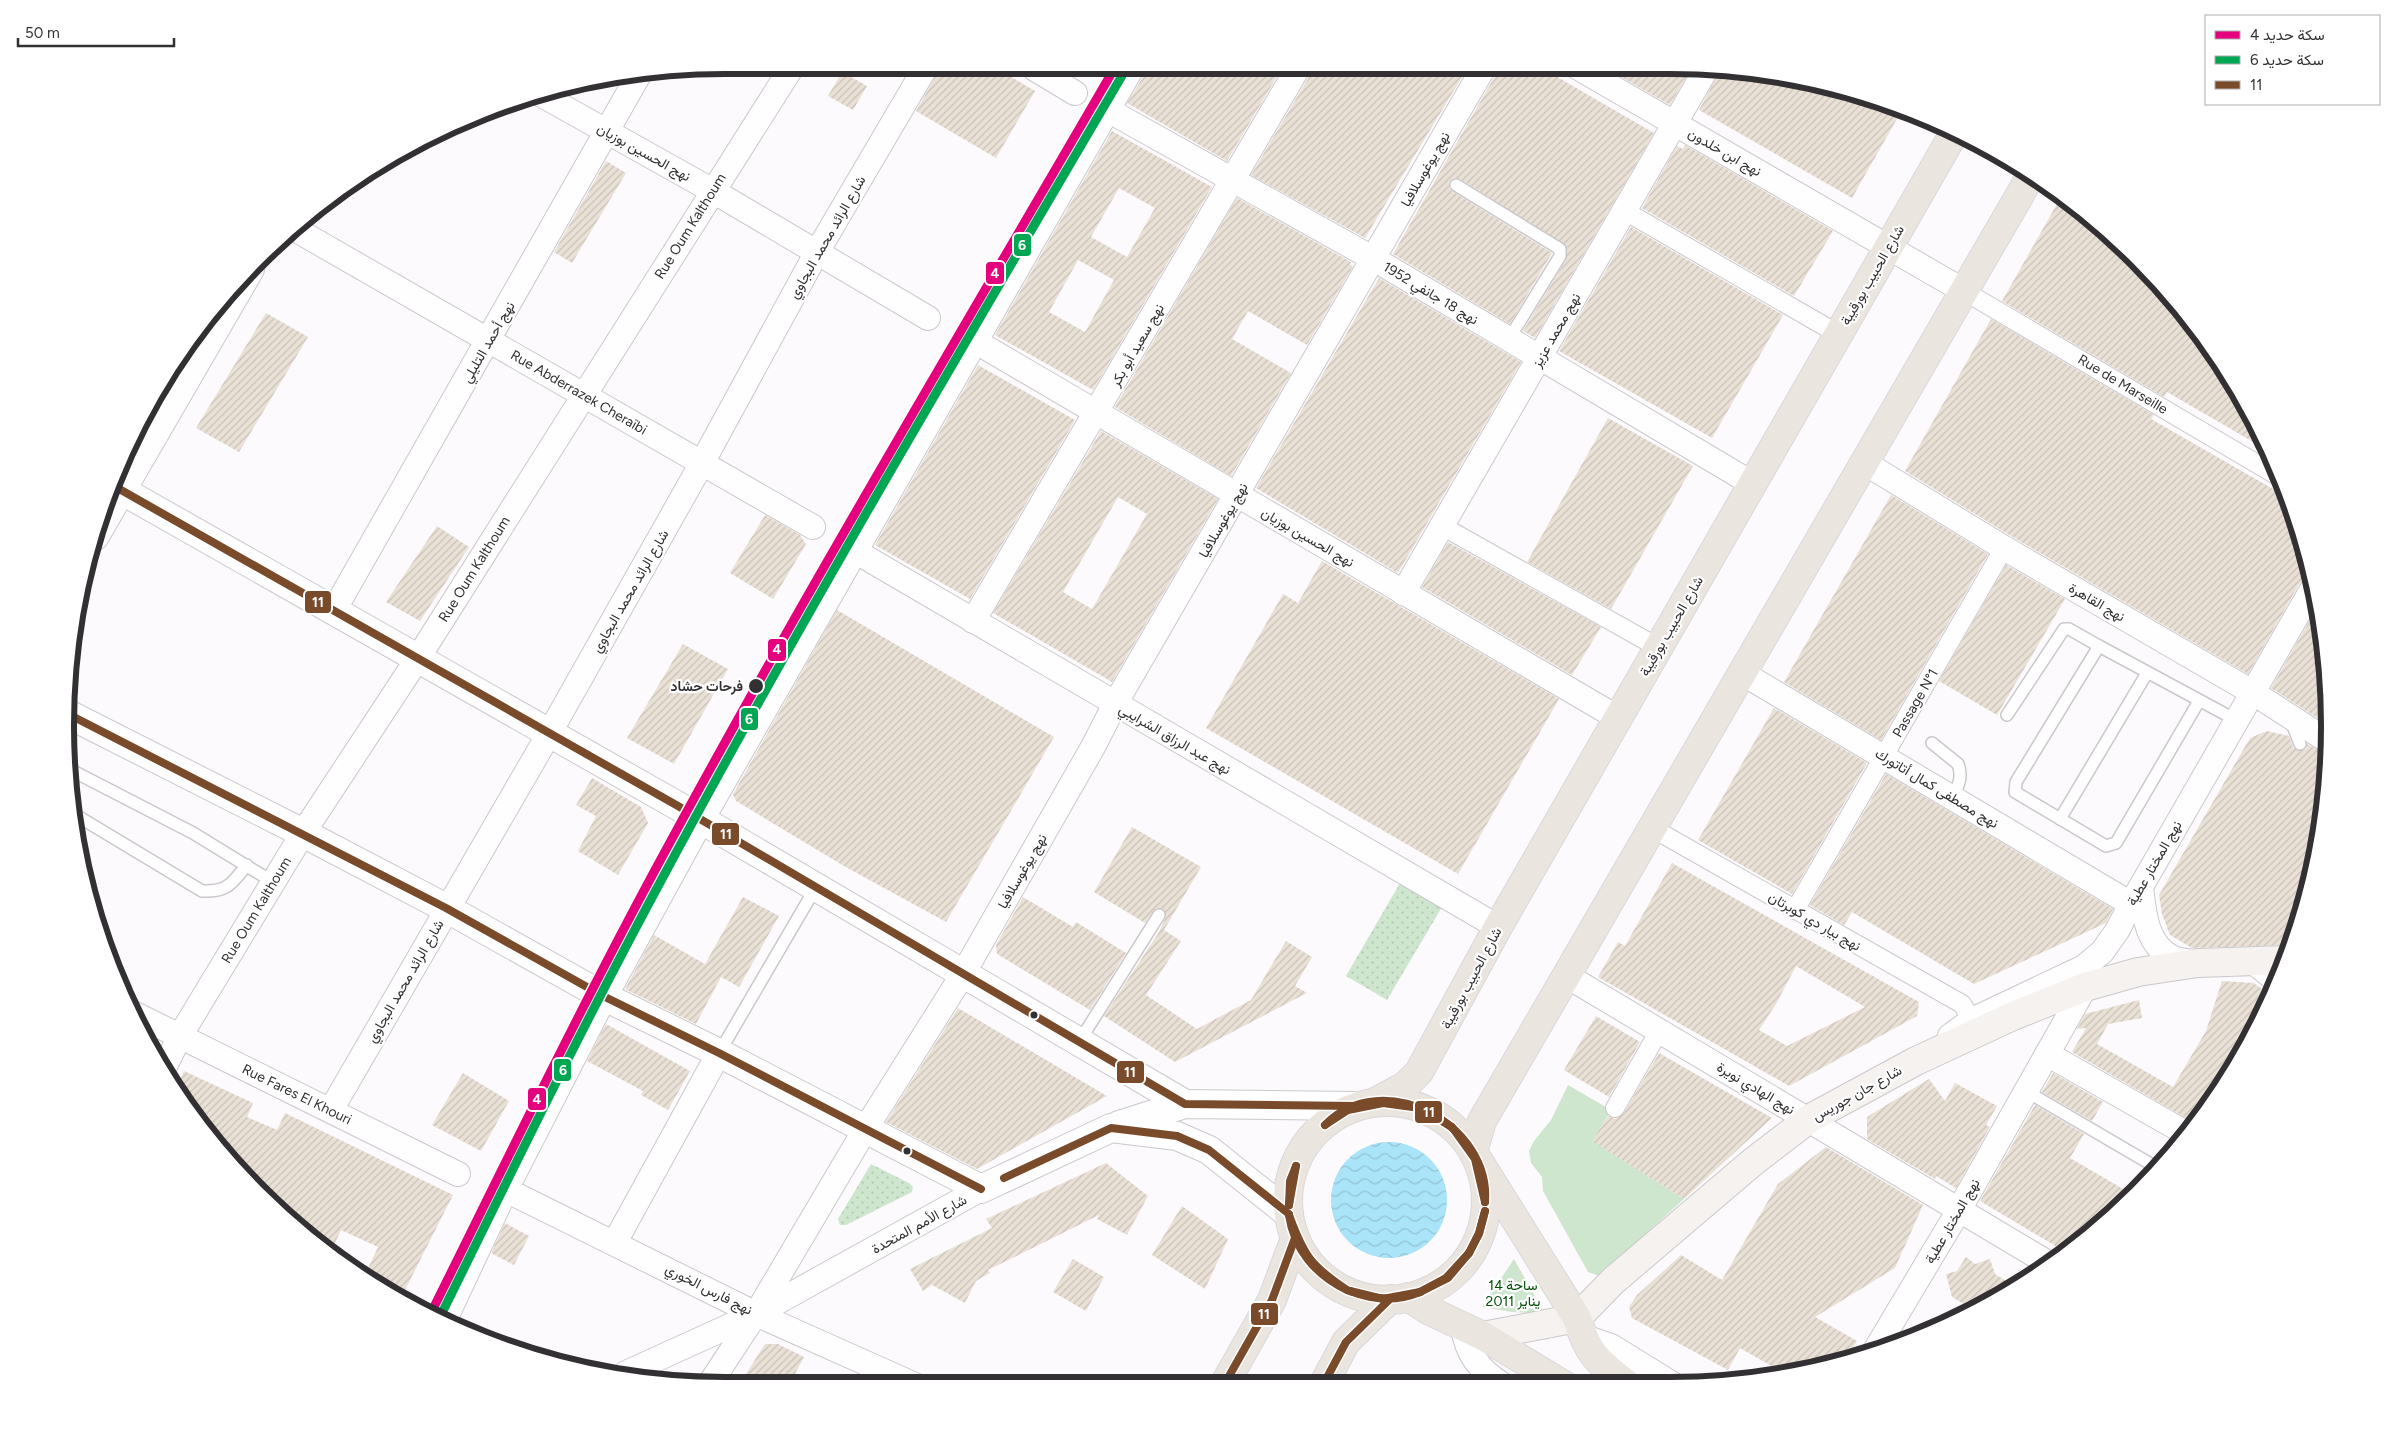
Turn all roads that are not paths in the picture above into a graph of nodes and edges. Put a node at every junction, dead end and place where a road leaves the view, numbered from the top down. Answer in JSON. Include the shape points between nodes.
{"nodes":[{"id":1,"x":787,"y":74,"type":"edge"},
{"id":2,"x":922,"y":74,"type":"edge"},
{"id":3,"x":1043,"y":74,"type":"edge"},
{"id":4,"x":1126,"y":74,"type":"edge"},
{"id":5,"x":1295,"y":74,"type":"edge"},
{"id":6,"x":1480,"y":74,"type":"edge"},
{"id":7,"x":1589,"y":74,"type":"edge"},
{"id":8,"x":1703,"y":75,"type":"edge"},
{"id":9,"x":636,"y":80,"type":"edge"},
{"id":10,"x":1075,"y":93,"type":"dead end"},
{"id":11,"x":548,"y":99,"type":"edge"},
{"id":12,"x":1106,"y":109,"type":"junction"},
{"id":13,"x":1675,"y":124,"type":"junction"},
{"id":14,"x":608,"y":132,"type":"junction"},
{"id":15,"x":1951,"y":138,"type":"edge"},
{"id":16,"x":1234,"y":180,"type":"junction"},
{"id":17,"x":2028,"y":181,"type":"edge"},
{"id":18,"x":1456,"y":185,"type":"dead end"},
{"id":19,"x":713,"y":191,"type":"junction"},
{"id":20,"x":1625,"y":211,"type":"junction"},
{"id":21,"x":300,"y":232,"type":"edge"},
{"id":22,"x":1880,"y":242,"type":"junction"},
{"id":23,"x":817,"y":252,"type":"junction"},
{"id":24,"x":1374,"y":258,"type":"junction"},
{"id":25,"x":1964,"y":291,"type":"junction"},
{"id":26,"x":230,"y":302,"type":"edge"},
{"id":27,"x":928,"y":318,"type":"dead end"},
{"id":28,"x":1838,"y":334,"type":"junction"},
{"id":29,"x":1509,"y":339,"type":"junction"},
{"id":30,"x":488,"y":340,"type":"junction"},
{"id":31,"x":978,"y":342,"type":"junction"},
{"id":32,"x":1541,"y":358,"type":"junction"},
{"id":33,"x":584,"y":395,"type":"junction"},
{"id":34,"x":1097,"y":413,"type":"junction"},
{"id":35,"x":702,"y":463,"type":"junction"},
{"id":36,"x":1865,"y":463,"type":"junction"},
{"id":37,"x":2270,"y":471,"type":"edge"},
{"id":38,"x":1753,"y":484,"type":"junction"},
{"id":39,"x":119,"y":486,"type":"edge"},
{"id":40,"x":118,"y":488,"type":"edge"},
{"id":41,"x":1237,"y":496,"type":"junction"},
{"id":42,"x":1442,"y":526,"type":"junction"},
{"id":43,"x":813,"y":527,"type":"dead end"},
{"id":44,"x":2004,"y":548,"type":"junction"},
{"id":45,"x":853,"y":550,"type":"junction"},
{"id":46,"x":1403,"y":593,"type":"junction"},
{"id":47,"x":2308,"y":596,"type":"edge"},
{"id":48,"x":334,"y":612,"type":"junction"},
{"id":49,"x":973,"y":621,"type":"junction"},
{"id":50,"x":2099,"y":646,"type":"junction"},
{"id":51,"x":1659,"y":648,"type":"junction"},
{"id":52,"x":418,"y":658,"type":"junction"},
{"id":53,"x":1742,"y":673,"type":"junction"},
{"id":54,"x":2147,"y":673,"type":"junction"},
{"id":55,"x":2252,"y":692,"type":"junction"},
{"id":56,"x":2199,"y":701,"type":"junction"},
{"id":57,"x":1115,"y":704,"type":"junction"},
{"id":58,"x":2007,"y":715,"type":"dead end"},
{"id":59,"x":74,"y":717,"type":"edge"},
{"id":60,"x":2289,"y":717,"type":"junction"},
{"id":61,"x":1618,"y":718,"type":"junction"},
{"id":62,"x":2236,"y":720,"type":"junction"},
{"id":63,"x":550,"y":732,"type":"junction"},
{"id":64,"x":2321,"y":737,"type":"edge"},
{"id":65,"x":1932,"y":744,"type":"dead end"},
{"id":66,"x":2300,"y":744,"type":"dead end"},
{"id":67,"x":1884,"y":757,"type":"junction"},
{"id":68,"x":75,"y":773,"type":"edge"},
{"id":69,"x":1953,"y":798,"type":"junction"},
{"id":70,"x":80,"y":818,"type":"edge"},
{"id":71,"x":700,"y":819,"type":"junction"},
{"id":72,"x":2060,"y":819,"type":"junction"},
{"id":73,"x":1652,"y":828,"type":"junction"},
{"id":74,"x":303,"y":833,"type":"junction"},
{"id":75,"x":247,"y":865,"type":"junction"},
{"id":76,"x":274,"y":882,"type":"junction"},
{"id":77,"x":816,"y":887,"type":"junction"},
{"id":78,"x":2136,"y":895,"type":"junction"},
{"id":79,"x":446,"y":908,"type":"junction"},
{"id":80,"x":1795,"y":910,"type":"junction"},
{"id":81,"x":1159,"y":915,"type":"dead end"},
{"id":82,"x":1498,"y":927,"type":"junction"},
{"id":83,"x":2251,"y":960,"type":"junction"},
{"id":84,"x":2278,"y":960,"type":"edge"},
{"id":85,"x":2198,"y":962,"type":"junction"},
{"id":86,"x":963,"y":974,"type":"junction"},
{"id":87,"x":1567,"y":976,"type":"junction"},
{"id":88,"x":2271,"y":977,"type":"edge"},
{"id":89,"x":2085,"y":987,"type":"junction"},
{"id":90,"x":603,"y":996,"type":"junction"},
{"id":91,"x":143,"y":1018,"type":"edge"},
{"id":92,"x":1972,"y":1020,"type":"junction"},
{"id":93,"x":1659,"y":1031,"type":"junction"},
{"id":94,"x":180,"y":1036,"type":"junction"},
{"id":95,"x":1079,"y":1042,"type":"junction"},
{"id":96,"x":719,"y":1052,"type":"junction"},
{"id":97,"x":2047,"y":1054,"type":"junction"},
{"id":98,"x":167,"y":1061,"type":"edge"},
{"id":99,"x":1916,"y":1061,"type":"junction"},
{"id":100,"x":2026,"y":1091,"type":"junction"},
{"id":101,"x":1185,"y":1104,"type":"junction"},
{"id":102,"x":1366,"y":1104,"type":"junction"},
{"id":103,"x":1615,"y":1108,"type":"dead end"},
{"id":104,"x":331,"y":1110,"type":"junction"},
{"id":105,"x":1808,"y":1119,"type":"junction"},
{"id":106,"x":866,"y":1128,"type":"junction"},
{"id":107,"x":1111,"y":1128,"type":"junction"},
{"id":108,"x":2180,"y":1130,"type":"edge"},
{"id":109,"x":1473,"y":1152,"type":"junction"},
{"id":110,"x":2151,"y":1164,"type":"edge"},
{"id":111,"x":458,"y":1174,"type":"dead end"},
{"id":112,"x":504,"y":1189,"type":"junction"},
{"id":113,"x":981,"y":1189,"type":"junction"},
{"id":114,"x":1959,"y":1210,"type":"junction"},
{"id":115,"x":1292,"y":1226,"type":"junction"},
{"id":116,"x":615,"y":1242,"type":"junction"},
{"id":117,"x":2042,"y":1260,"type":"edge"},
{"id":118,"x":1399,"y":1298,"type":"junction"},
{"id":119,"x":445,"y":1314,"type":"edge"},
{"id":120,"x":756,"y":1314,"type":"junction"},
{"id":121,"x":1580,"y":1327,"type":"junction"},
{"id":122,"x":1473,"y":1331,"type":"junction"},
{"id":123,"x":1880,"y":1343,"type":"edge"},
{"id":124,"x":631,"y":1371,"type":"edge"},
{"id":125,"x":714,"y":1377,"type":"edge"},
{"id":126,"x":899,"y":1377,"type":"edge"},
{"id":127,"x":1228,"y":1377,"type":"edge"},
{"id":128,"x":1327,"y":1377,"type":"edge"},
{"id":129,"x":1493,"y":1377,"type":"edge"},
{"id":130,"x":1552,"y":1377,"type":"edge"},
{"id":131,"x":1619,"y":1377,"type":"edge"},
{"id":132,"x":1662,"y":1377,"type":"edge"}],
"edges":[{"from":1,"to":19,"type":"street","name":"Rue Oum Kalthoum"},
{"from":2,"to":23,"type":"street","name":"شارع الرائد محمد البجاوي"},
{"from":3,"to":10,"type":"street"},
{"from":4,"to":12,"type":"street"},
{"from":5,"to":16,"type":"street","name":"نهج سعيد أبو بكر"},
{"from":6,"to":24,"type":"street","name":"نهج يوغوسلافيا"},
{"from":7,"to":13,"type":"street","name":"نهج ابن خلدون"},
{"from":8,"to":13,"type":"street","name":"نهج محمد عزيز"},
{"from":9,"to":14,"type":"street","name":"نهج أحمد التليلي"},
{"from":11,"to":14,"type":"street","name":"نهج الحسين بوزيان"},
{"from":12,"to":16,"type":"street","name":"نهج 18 جانفي 1952"},
{"from":12,"to":31,"type":"street"},
{"from":13,"to":20,"type":"street","name":"نهج محمد عزيز"},
{"from":13,"to":22,"type":"street","name":"نهج ابن خلدون"},
{"from":14,"to":19,"type":"street","name":"نهج الحسين بوزيان"},
{"from":14,"to":30,"type":"street","name":"نهج أحمد التليلي"},
{"from":15,"to":22,"type":"main road","name":"شارع الحبيب بورقيبة"},
{"from":16,"to":24,"type":"street","name":"نهج 18 جانفي 1952"},
{"from":16,"to":34,"type":"street","name":"نهج سعيد أبو بكر"},
{"from":17,"to":25,"type":"main road"},
{"from":18,"to":29,"type":"lane","via":[[1560,249],[1560,256]]},
{"from":19,"to":23,"type":"street","name":"نهج الحسين بوزيان"},
{"from":19,"to":33,"type":"street","name":"Rue Oum Kalthoum"},
{"from":20,"to":28,"type":"street"},
{"from":20,"to":32,"type":"street","name":"نهج محمد عزيز"},
{"from":21,"to":30,"type":"street","name":"Rue Abderrazek Cheraïbi"},
{"from":22,"to":25,"type":"street","name":"نهج ابن خلدون"},
{"from":22,"to":28,"type":"main road","name":"شارع الحبيب بورقيبة"},
{"from":23,"to":27,"type":"street","name":"نهج الحسين بوزيان"},
{"from":23,"to":35,"type":"street","name":"شارع الرائد محمد البجاوي"},
{"from":24,"to":29,"type":"street","name":"نهج 18 جانفي 1952"},
{"from":24,"to":41,"type":"street","name":"نهج يوغوسلافيا"},
{"from":25,"to":36,"type":"main road"},
{"from":25,"to":37,"type":"street","name":"Rue de Marseille"},
{"from":26,"to":39,"type":"street"},
{"from":28,"to":38,"type":"main road","name":"شارع الحبيب بورقيبة"},
{"from":29,"to":32,"type":"street","name":"نهج 18 جانفي 1952"},
{"from":30,"to":33,"type":"street","name":"Rue Abderrazek Cheraïbi"},
{"from":30,"to":48,"type":"street","name":"نهج أحمد التليلي"},
{"from":31,"to":34,"type":"street","name":"نهج الحسين بوزيان"},
{"from":31,"to":45,"type":"street"},
{"from":32,"to":38,"type":"street","name":"نهج 18 جانفي 1952"},
{"from":32,"to":42,"type":"street","name":"نهج محمد عزيز"},
{"from":33,"to":35,"type":"street","name":"Rue Abderrazek Cheraïbi"},
{"from":33,"to":52,"type":"street","name":"Rue Oum Kalthoum"},
{"from":34,"to":41,"type":"street","name":"نهج الحسين بوزيان"},
{"from":34,"to":49,"type":"street","name":"نهج سعيد أبو بكر"},
{"from":35,"to":43,"type":"street","name":"Rue Abderrazek Cheraïbi"},
{"from":35,"to":63,"type":"street","name":"شارع الرائد محمد البجاوي"},
{"from":36,"to":44,"type":"street","name":"نهج القاهرة"},
{"from":36,"to":53,"type":"main road"},
{"from":38,"to":51,"type":"main road","name":"شارع الحبيب بورقيبة"},
{"from":40,"to":48,"type":"street"},
{"from":41,"to":46,"type":"street","name":"نهج الحسين بوزيان"},
{"from":41,"to":57,"type":"street","name":"نهج يوغوسلافيا"},
{"from":42,"to":46,"type":"street","name":"نهج محمد عزيز"},
{"from":42,"to":51,"type":"street"},
{"from":44,"to":55,"type":"street","name":"نهج القاهرة"},
{"from":44,"to":67,"type":"street","name":"Passage N°1"},
{"from":45,"to":49,"type":"street","name":"نهج عبد الرزاق الشرايبي"},
{"from":45,"to":71,"type":"street"},
{"from":46,"to":61,"type":"street","name":"نهج الحسين بوزيان"},
{"from":47,"to":55,"type":"street","name":"نهج المختار عطية"},
{"from":48,"to":52,"type":"street"},
{"from":49,"to":57,"type":"street","name":"نهج عبد الرزاق الشرايبي"},
{"from":50,"to":54,"type":"lane"},
{"from":50,"to":58,"type":"lane","via":[[2069,628],[2064,629]]},
{"from":50,"to":72,"type":"lane","via":[[2016,782],[2015,792]]},
{"from":51,"to":61,"type":"main road","name":"شارع الحبيب بورقيبة"},
{"from":52,"to":63,"type":"street"},
{"from":52,"to":74,"type":"street","name":"Rue Oum Kalthoum"},
{"from":53,"to":67,"type":"street","name":"نهج مصطفى كمال أتاتورك"},
{"from":53,"to":73,"type":"main road"},
{"from":54,"to":56,"type":"lane"},
{"from":54,"to":72,"type":"lane"},
{"from":55,"to":60,"type":"street","name":"نهج القاهرة"},
{"from":55,"to":62,"type":"street","name":"نهج المختار عطية"},
{"from":56,"to":62,"type":"lane"},
{"from":56,"to":72,"type":"lane","via":[[2116,843],[2106,846]]},
{"from":57,"to":82,"type":"street","name":"نهج عبد الرزاق الشرايبي"},
{"from":57,"to":86,"type":"street","name":"نهج يوغوسلافيا"},
{"from":59,"to":74,"type":"street"},
{"from":60,"to":64,"type":"street","name":"نهج القاهرة"},
{"from":60,"to":66,"type":"lane"},
{"from":61,"to":82,"type":"main road","name":"شارع الحبيب بورقيبة"},
{"from":62,"to":78,"type":"street","name":"نهج المختار عطية"},
{"from":63,"to":71,"type":"street"},
{"from":63,"to":79,"type":"street","name":"شارع الرائد محمد البجاوي"},
{"from":65,"to":69,"type":"lane","via":[[1960,768],[1961,778]]},
{"from":67,"to":69,"type":"street","name":"نهج مصطفى كمال أتاتورك"},
{"from":67,"to":80,"type":"street","name":"Passage N°1"},
{"from":68,"to":75,"type":"lane","via":[[193,833]]},
{"from":69,"to":78,"type":"street","name":"نهج مصطفى كمال أتاتورك"},
{"from":70,"to":75,"type":"lane","via":[[202,891],[218,892],[230,886]]},
{"from":71,"to":77,"type":"street"},
{"from":71,"to":90,"type":"street"},
{"from":73,"to":80,"type":"street","name":"نهج بيار دي كوبرتان"},
{"from":73,"to":87,"type":"main road"},
{"from":74,"to":76,"type":"street","name":"Rue Oum Kalthoum"},
{"from":74,"to":79,"type":"street"},
{"from":75,"to":76,"type":"lane"},
{"from":76,"to":94,"type":"street","name":"Rue Oum Kalthoum"},
{"from":77,"to":86,"type":"street"},
{"from":77,"to":96,"type":"lane"},
{"from":78,"to":85,"type":"street","via":[[2152,938],[2161,950],[2174,959]]},
{"from":78,"to":92,"type":"street","name":"نهج المختار عطية","via":[[2102,952],[2084,967]]},
{"from":79,"to":90,"type":"street"},
{"from":79,"to":104,"type":"street","name":"شارع الرائد محمد البجاوي"},
{"from":80,"to":92,"type":"street","name":"نهج بيار دي كوبرتان","via":[[1962,1004]]},
{"from":81,"to":95,"type":"lane"},
{"from":82,"to":102,"type":"main road","name":"شارع الحبيب بورقيبة","via":[[1419,1072],[1405,1086]]},
{"from":83,"to":84,"type":"main road","name":"شارع جان جوريس"},
{"from":83,"to":85,"type":"main road","name":"شارع جان جوريس"},
{"from":83,"to":88,"type":"street"},
{"from":85,"to":89,"type":"main road","name":"شارع جان جوريس","via":[[2138,972]]},
{"from":86,"to":95,"type":"street"},
{"from":86,"to":106,"type":"street","name":"نهج يوغوسلافيا"},
{"from":87,"to":93,"type":"street","name":"نهج الهادي نويرة"},
{"from":87,"to":109,"type":"main road","via":[[1482,1121]]},
{"from":89,"to":97,"type":"street","name":"نهج المختار عطية"},
{"from":89,"to":99,"type":"main road","name":"شارع جان جوريس"},
{"from":90,"to":96,"type":"street"},
{"from":90,"to":112,"type":"street"},
{"from":91,"to":94,"type":"street","name":"Rue Fares El Khouri"},
{"from":92,"to":99,"type":"street","name":"نهج المختار عطية"},
{"from":93,"to":103,"type":"street"},
{"from":93,"to":105,"type":"street","name":"نهج الهادي نويرة"},
{"from":94,"to":98,"type":"street","name":"Rue Oum Kalthoum"},
{"from":94,"to":104,"type":"street","name":"Rue Fares El Khouri"},
{"from":95,"to":101,"type":"street"},
{"from":96,"to":106,"type":"street"},
{"from":96,"to":116,"type":"street"},
{"from":97,"to":100,"type":"street","name":"نهج المختار عطية"},
{"from":97,"to":108,"type":"street"},
{"from":99,"to":105,"type":"main road","name":"شارع جان جوريس"},
{"from":100,"to":110,"type":"lane"},
{"from":100,"to":114,"type":"street","name":"نهج المختار عطية"},
{"from":101,"to":102,"type":"street"},
{"from":101,"to":107,"type":"street","name":"شارع الأمم المتحدة"},
{"from":102,"to":109,"type":"main road","via":[[1387,1102],[1423,1108],[1441,1118]]},
{"from":102,"to":115,"type":"main road","name":"شارع الحبيب بورقيبة","via":[[1330,1120],[1309,1140],[1298,1157],[1291,1175]]},
{"from":104,"to":111,"type":"street","name":"Rue Fares El Khouri"},
{"from":105,"to":114,"type":"street","name":"نهج الهادي نويرة"},
{"from":105,"to":121,"type":"main road","name":"شارع جان جوريس","via":[[1613,1281]]},
{"from":106,"to":113,"type":"street"},
{"from":106,"to":120,"type":"street","name":"نهج يوغوسلافيا"},
{"from":107,"to":113,"type":"street","name":"شارع الأمم المتحدة"},
{"from":107,"to":115,"type":"street","via":[[1176,1136],[1209,1150]]},
{"from":109,"to":118,"type":"main road","via":[[1481,1168],[1485,1196],[1483,1223],[1477,1241],[1456,1271],[1434,1287]]},
{"from":109,"to":121,"type":"main road"},
{"from":112,"to":116,"type":"street","name":"نهج فارس الخوري"},
{"from":112,"to":119,"type":"street"},
{"from":113,"to":120,"type":"street","name":"شارع الأمم المتحدة"},
{"from":114,"to":117,"type":"street","name":"نهج الهادي نويرة"},
{"from":114,"to":123,"type":"street","name":"نهج المختار عطية"},
{"from":115,"to":118,"type":"main road","via":[[1304,1256],[1333,1284],[1360,1295]]},
{"from":115,"to":127,"type":"main road","via":[[1272,1300]]},
{"from":116,"to":120,"type":"street","name":"نهج فارس الخوري"},
{"from":118,"to":122,"type":"main road"},
{"from":118,"to":128,"type":"main road","via":[[1346,1342]]},
{"from":120,"to":124,"type":"street","name":"شارع الأمم المتحدة"},
{"from":120,"to":125,"type":"street","name":"نهج يوغوسلافيا"},
{"from":120,"to":126,"type":"street","name":"نهج فارس الخوري"},
{"from":121,"to":122,"type":"main road"},
{"from":121,"to":131,"type":"main road","via":[[1591,1354]]},
{"from":121,"to":132,"type":"street"},
{"from":122,"to":129,"type":"street","via":[[1465,1343],[1480,1367]]},
{"from":122,"to":130,"type":"main road"}]}
